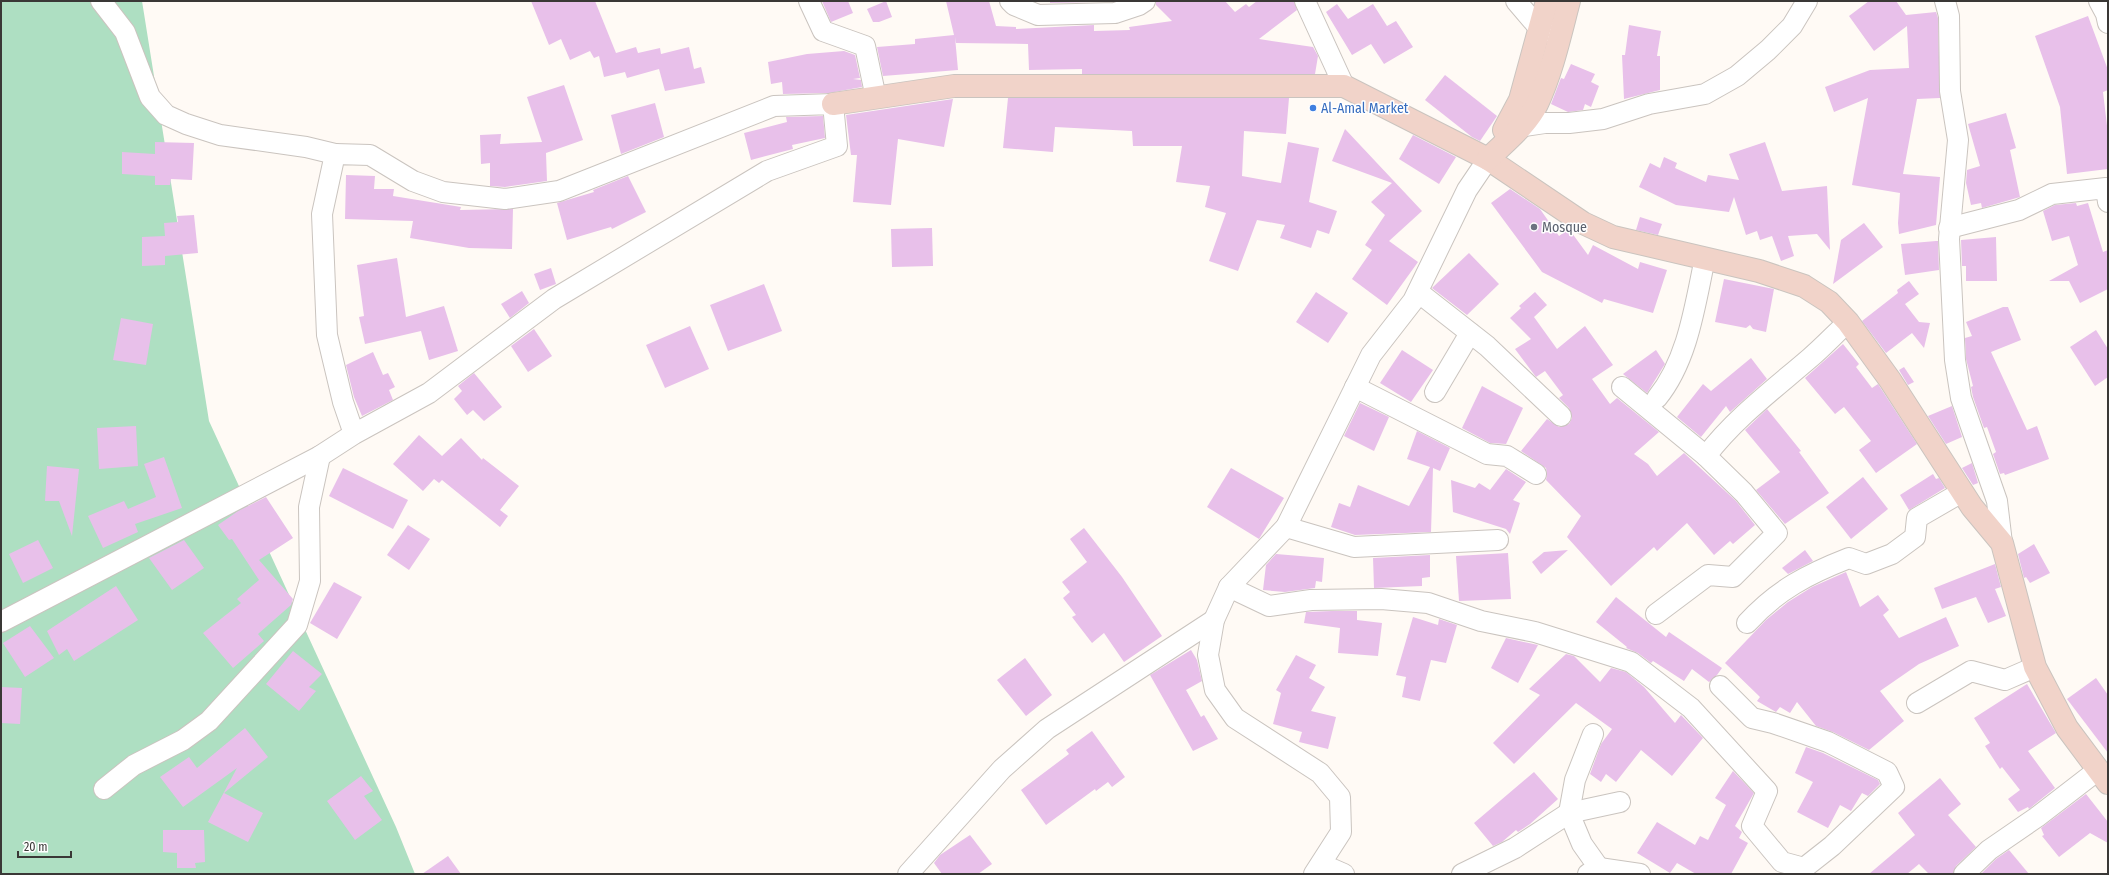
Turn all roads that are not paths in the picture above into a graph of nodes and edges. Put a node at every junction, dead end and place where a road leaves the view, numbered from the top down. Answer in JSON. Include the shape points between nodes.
{"nodes":[{"id":1,"x":101,"y":1,"type":"edge"},
{"id":2,"x":809,"y":1,"type":"edge"},
{"id":3,"x":1010,"y":1,"type":"edge"},
{"id":4,"x":1145,"y":1,"type":"edge"},
{"id":5,"x":1305,"y":1,"type":"edge"},
{"id":6,"x":1516,"y":1,"type":"edge"},
{"id":7,"x":1547,"y":1,"type":"edge"},
{"id":8,"x":1569,"y":1,"type":"edge"},
{"id":9,"x":1807,"y":1,"type":"edge"},
{"id":10,"x":1945,"y":1,"type":"edge"},
{"id":11,"x":2099,"y":1,"type":"edge"},
{"id":12,"x":2108,"y":23,"type":"edge"},
{"id":13,"x":1539,"y":28,"type":"junction"},
{"id":14,"x":1560,"y":34,"type":"junction"},
{"id":15,"x":1344,"y":86,"type":"junction"},
{"id":16,"x":876,"y":98,"type":"junction"},
{"id":17,"x":832,"y":104,"type":"junction"},
{"id":18,"x":1519,"y":128,"type":"junction"},
{"id":19,"x":335,"y":154,"type":"junction"},
{"id":20,"x":1488,"y":159,"type":"junction"},
{"id":21,"x":2107,"y":192,"type":"edge"},
{"id":22,"x":1949,"y":228,"type":"junction"},
{"id":23,"x":1705,"y":258,"type":"junction"},
{"id":24,"x":1418,"y":292,"type":"junction"},
{"id":25,"x":1848,"y":322,"type":"junction"},
{"id":26,"x":1470,"y":334,"type":"junction"},
{"id":27,"x":1355,"y":387,"type":"junction"},
{"id":28,"x":1622,"y":387,"type":"dead end"},
{"id":29,"x":1435,"y":392,"type":"dead end"},
{"id":30,"x":1657,"y":398,"type":"dead end"},
{"id":31,"x":1562,"y":416,"type":"dead end"},
{"id":32,"x":354,"y":434,"type":"junction"},
{"id":33,"x":320,"y":456,"type":"junction"},
{"id":34,"x":1706,"y":456,"type":"junction"},
{"id":35,"x":1536,"y":474,"type":"dead end"},
{"id":36,"x":1962,"y":492,"type":"junction"},
{"id":37,"x":1286,"y":527,"type":"junction"},
{"id":38,"x":1498,"y":540,"type":"dead end"},
{"id":39,"x":2002,"y":543,"type":"junction"},
{"id":40,"x":1229,"y":587,"type":"junction"},
{"id":41,"x":1656,"y":614,"type":"dead end"},
{"id":42,"x":1214,"y":620,"type":"junction"},
{"id":43,"x":1,"y":622,"type":"edge"},
{"id":44,"x":1747,"y":623,"type":"dead end"},
{"id":45,"x":2035,"y":666,"type":"junction"},
{"id":46,"x":1720,"y":686,"type":"dead end"},
{"id":47,"x":1917,"y":703,"type":"dead end"},
{"id":48,"x":1593,"y":734,"type":"dead end"},
{"id":49,"x":2103,"y":777,"type":"edge"},
{"id":50,"x":104,"y":789,"type":"dead end"},
{"id":51,"x":1620,"y":802,"type":"dead end"},
{"id":52,"x":1569,"y":813,"type":"junction"},
{"id":53,"x":1318,"y":869,"type":"edge"},
{"id":54,"x":1593,"y":871,"type":"edge"},
{"id":55,"x":1804,"y":871,"type":"edge"},
{"id":56,"x":908,"y":874,"type":"edge"},
{"id":57,"x":1344,"y":874,"type":"edge"},
{"id":58,"x":1462,"y":874,"type":"edge"},
{"id":59,"x":1640,"y":874,"type":"edge"},
{"id":60,"x":1964,"y":874,"type":"edge"}],
"edges":[{"from":1,"to":19,"type":"street","via":[[125,32],[150,97],[166,115],[220,135],[306,147]]},
{"from":2,"to":16,"type":"street","via":[[823,31],[865,46]]},
{"from":3,"to":4,"type":"street","via":[[1014,6],[1038,15],[1115,13]]},
{"from":5,"to":15,"type":"street"},
{"from":6,"to":13,"type":"street"},
{"from":7,"to":13,"type":"street"},
{"from":8,"to":14,"type":"street"},
{"from":9,"to":18,"type":"street","via":[[1792,26],[1768,50],[1737,76],[1705,94],[1649,104],[1603,118]]},
{"from":10,"to":22,"type":"street","via":[[1949,16],[1950,91],[1958,140]]},
{"from":11,"to":12,"type":"street"},
{"from":13,"to":14,"type":"street"},
{"from":13,"to":20,"type":"street","via":[[1520,100]]},
{"from":14,"to":18,"type":"street","via":[[1536,105]]},
{"from":15,"to":16,"type":"street","via":[[954,86]]},
{"from":15,"to":20,"type":"street"},
{"from":16,"to":17,"type":"street"},
{"from":17,"to":19,"type":"street","via":[[774,106],[559,191],[505,199],[443,192],[413,181],[370,155]]},
{"from":17,"to":32,"type":"street","via":[[837,146],[767,171],[554,299],[429,393]]},
{"from":18,"to":20,"type":"street"},
{"from":19,"to":32,"type":"street","via":[[322,214],[327,335]]},
{"from":20,"to":23,"type":"street","via":[[1583,223],[1613,236]]},
{"from":20,"to":24,"type":"street","via":[[1467,190]]},
{"from":21,"to":22,"type":"street","via":[[2052,194],[2019,210]]},
{"from":22,"to":39,"type":"street","via":[[1951,313],[1961,398],[1997,501]]},
{"from":23,"to":25,"type":"street","via":[[1804,286],[1829,302]]},
{"from":23,"to":30,"type":"street","via":[[1685,342],[1670,382]]},
{"from":24,"to":26,"type":"street"},
{"from":24,"to":27,"type":"street","via":[[1371,356]]},
{"from":25,"to":34,"type":"street","via":[[1723,433]]},
{"from":25,"to":36,"type":"street","via":[[1890,380]]},
{"from":26,"to":29,"type":"street"},
{"from":26,"to":31,"type":"street"},
{"from":27,"to":35,"type":"street","via":[[1487,454],[1507,456]]},
{"from":27,"to":37,"type":"street"},
{"from":28,"to":34,"type":"street"},
{"from":32,"to":33,"type":"street"},
{"from":33,"to":43,"type":"street"},
{"from":33,"to":50,"type":"street","via":[[309,507],[310,581],[297,625],[209,721],[183,740],[134,765]]},
{"from":34,"to":41,"type":"street","via":[[1744,493],[1777,533],[1733,577],[1708,575]]},
{"from":36,"to":39,"type":"street"},
{"from":36,"to":44,"type":"street","via":[[1917,518],[1916,537],[1892,554],[1866,564],[1849,558],[1811,573],[1765,603]]},
{"from":37,"to":38,"type":"street","via":[[1354,547]]},
{"from":37,"to":40,"type":"street"},
{"from":39,"to":45,"type":"street"},
{"from":40,"to":42,"type":"street"},
{"from":40,"to":55,"type":"street","via":[[1269,606],[1311,600],[1381,599],[1428,603],[1481,621],[1535,632],[1631,662],[1691,708],[1767,791],[1752,826],[1782,862]]},
{"from":42,"to":53,"type":"street","via":[[1208,655],[1215,690],[1235,718],[1320,773],[1340,797],[1341,832]]},
{"from":42,"to":56,"type":"street","via":[[1047,729],[1002,769]]},
{"from":45,"to":47,"type":"street","via":[[2005,680],[1971,671]]},
{"from":45,"to":49,"type":"street","via":[[2067,728]]},
{"from":46,"to":55,"type":"street","via":[[1752,718],[1773,722],[1828,742],[1887,772],[1894,787]]},
{"from":48,"to":52,"type":"street","via":[[1575,780]]},
{"from":49,"to":60,"type":"street","via":[[1989,850]]},
{"from":51,"to":52,"type":"street"},
{"from":52,"to":54,"type":"street"},
{"from":52,"to":58,"type":"street","via":[[1514,848]]},
{"from":53,"to":57,"type":"street"},
{"from":54,"to":59,"type":"street"}]}
